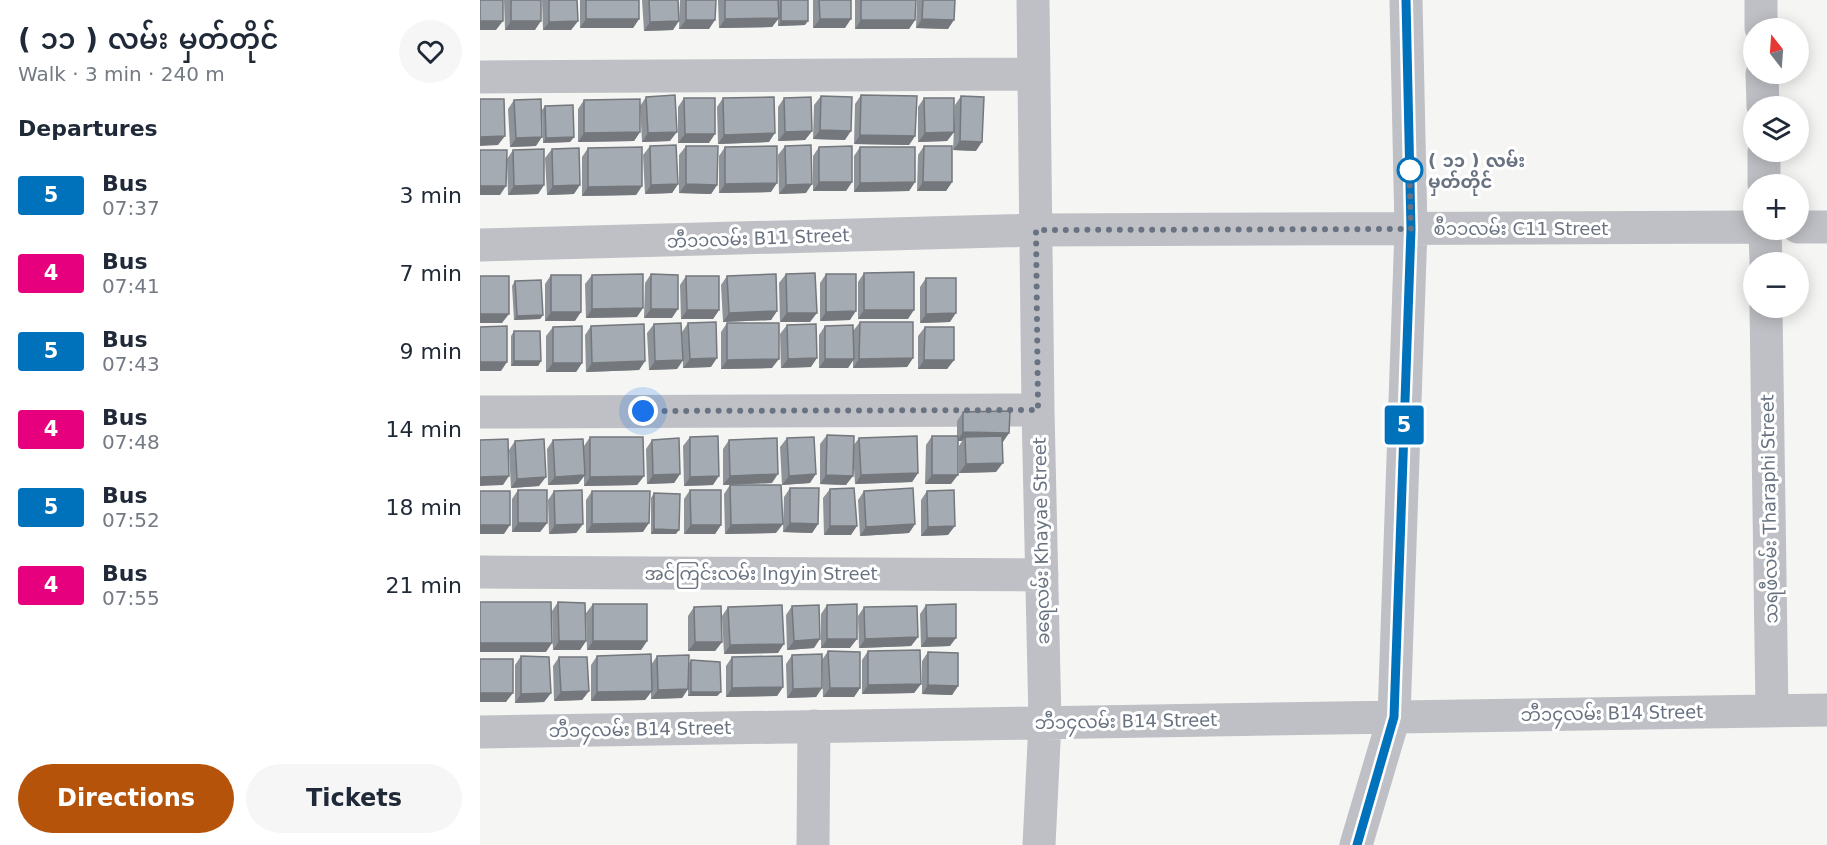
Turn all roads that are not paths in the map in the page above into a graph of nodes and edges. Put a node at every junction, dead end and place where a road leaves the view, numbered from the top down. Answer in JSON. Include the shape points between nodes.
{"nodes":[{"id":1,"x":1034,"y":0,"type":"edge"},
{"id":2,"x":1406,"y":0,"type":"edge"},
{"id":3,"x":1761,"y":0,"type":"edge"},
{"id":4,"x":1761,"y":18,"type":"edge"},
{"id":5,"x":1034,"y":74,"type":"junction"},
{"id":6,"x":480,"y":77,"type":"edge"},
{"id":7,"x":1743,"y":227,"type":"edge"},
{"id":8,"x":1809,"y":227,"type":"edge"},
{"id":9,"x":1827,"y":227,"type":"edge"},
{"id":10,"x":1411,"y":229,"type":"junction"},
{"id":11,"x":1036,"y":230,"type":"junction"},
{"id":12,"x":480,"y":245,"type":"edge"},
{"id":13,"x":1766,"y":318,"type":"edge"},
{"id":14,"x":1038,"y":410,"type":"junction"},
{"id":15,"x":480,"y":412,"type":"edge"},
{"id":16,"x":480,"y":572,"type":"edge"},
{"id":17,"x":1042,"y":575,"type":"junction"},
{"id":18,"x":1772,"y":710,"type":"junction"},
{"id":19,"x":1827,"y":710,"type":"edge"},
{"id":20,"x":1394,"y":717,"type":"junction"},
{"id":21,"x":1045,"y":722,"type":"junction"},
{"id":22,"x":814,"y":726,"type":"junction"},
{"id":23,"x":480,"y":732,"type":"edge"},
{"id":24,"x":813,"y":845,"type":"edge"},
{"id":25,"x":1039,"y":845,"type":"edge"},
{"id":26,"x":1356,"y":845,"type":"edge"}],
"edges":[{"from":1,"to":5,"type":"street","name":"ခရေလမ်း Khayae Street"},
{"from":2,"to":10,"type":"street"},
{"from":3,"to":4,"type":"street"},
{"from":5,"to":6,"type":"street"},
{"from":5,"to":11,"type":"street","name":"ခရေလမ်း Khayae Street"},
{"from":7,"to":10,"type":"street","name":"စီ၁၁လမ်း C11 Street"},
{"from":8,"to":9,"type":"street"},
{"from":10,"to":11,"type":"street","name":"စီ၁၁လမ်း C11 Street"},
{"from":10,"to":20,"type":"street"},
{"from":11,"to":12,"type":"street","name":"ဘီ၁၁လမ်း B11 Street"},
{"from":11,"to":14,"type":"street","name":"ခရေလမ်း Khayae Street"},
{"from":13,"to":18,"type":"street","name":"သရဖီလမ်း Tharaphi Street"},
{"from":14,"to":15,"type":"street"},
{"from":14,"to":17,"type":"street","name":"ခရေလမ်း Khayae Street"},
{"from":16,"to":17,"type":"street","name":"အင်ကြင်းလမ်း Ingyin Street"},
{"from":17,"to":21,"type":"street","name":"ခရေလမ်း Khayae Street"},
{"from":18,"to":19,"type":"street","name":"ဘီ၁၄လမ်း B14 Street"},
{"from":18,"to":20,"type":"street","name":"ဘီ၁၄လမ်း B14 Street"},
{"from":20,"to":21,"type":"street","name":"ဘီ၁၄လမ်း B14 Street"},
{"from":20,"to":26,"type":"street"},
{"from":21,"to":22,"type":"street","name":"ဘီ၁၄လမ်း B14 Street"},
{"from":21,"to":25,"type":"street","name":"ခရေလမ်း Khayae Street"},
{"from":22,"to":23,"type":"street","name":"ဘီ၁၄လမ်း B14 Street"},
{"from":22,"to":24,"type":"street"}]}
